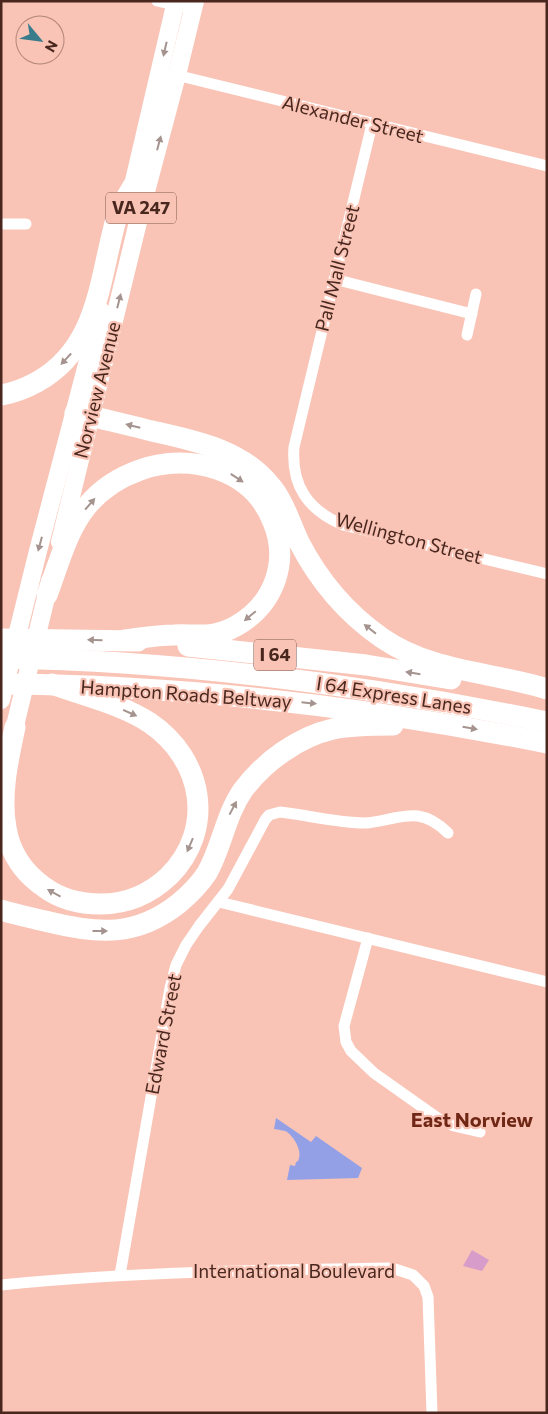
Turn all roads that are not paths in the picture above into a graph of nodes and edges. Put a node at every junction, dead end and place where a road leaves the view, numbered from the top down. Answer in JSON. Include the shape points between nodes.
{"nodes":[{"id":1,"x":157,"y":1,"type":"edge"},
{"id":2,"x":175,"y":3,"type":"edge"},
{"id":3,"x":194,"y":5,"type":"edge"},
{"id":4,"x":169,"y":73,"type":"junction"},
{"id":5,"x":372,"y":124,"type":"junction"},
{"id":6,"x":547,"y":166,"type":"edge"},
{"id":7,"x":133,"y":186,"type":"junction"},
{"id":8,"x":1,"y":224,"type":"edge"},
{"id":9,"x":26,"y":224,"type":"dead end"},
{"id":10,"x":334,"y":279,"type":"junction"},
{"id":11,"x":476,"y":294,"type":"dead end"},
{"id":12,"x":472,"y":314,"type":"junction"},
{"id":13,"x":467,"y":335,"type":"dead end"},
{"id":14,"x":1,"y":395,"type":"edge"},
{"id":15,"x":302,"y":412,"type":"joint"},
{"id":16,"x":83,"y":414,"type":"junction"},
{"id":17,"x":547,"y":574,"type":"edge"},
{"id":18,"x":37,"y":595,"type":"junction"},
{"id":19,"x":1,"y":639,"type":"edge"},
{"id":20,"x":125,"y":640,"type":"junction"},
{"id":21,"x":1,"y":658,"type":"edge"},
{"id":22,"x":1,"y":684,"type":"edge"},
{"id":23,"x":52,"y":684,"type":"junction"},
{"id":24,"x":547,"y":689,"type":"edge"},
{"id":25,"x":547,"y":697,"type":"edge"},
{"id":26,"x":1,"y":700,"type":"edge"},
{"id":27,"x":547,"y":722,"type":"edge"},
{"id":28,"x":443,"y":724,"type":"junction"},
{"id":29,"x":15,"y":727,"type":"junction"},
{"id":30,"x":547,"y":743,"type":"edge"},
{"id":31,"x":1,"y":780,"type":"edge"},
{"id":32,"x":448,"y":833,"type":"dead end"},
{"id":33,"x":219,"y":902,"type":"junction"},
{"id":34,"x":6,"y":913,"type":"edge"},
{"id":35,"x":368,"y":938,"type":"junction"},
{"id":36,"x":547,"y":982,"type":"edge"},
{"id":37,"x":480,"y":1132,"type":"dead end"},
{"id":38,"x":120,"y":1275,"type":"junction"},
{"id":39,"x":1,"y":1285,"type":"edge"},
{"id":40,"x":432,"y":1413,"type":"edge"}],
"edges":[{"from":1,"to":2,"type":"street"},
{"from":2,"to":3,"type":"street"},
{"from":2,"to":4,"type":"main road","name":"Norview Avenue","number":"VA 247","one_way":true},
{"from":3,"to":4,"type":"main road","name":"Norview Avenue","number":"VA 247"},
{"from":4,"to":5,"type":"street","name":"Alexander Street"},
{"from":4,"to":7,"type":"main road","name":"Norview Avenue","number":"VA 247"},
{"from":16,"to":4,"type":"main road","name":"Norview Avenue","number":"VA 247","one_way":true,"via":[[140,214]]},
{"from":5,"to":6,"type":"street","name":"Alexander Street"},
{"from":5,"to":10,"type":"street","name":"Pall Mall Street"},
{"from":7,"to":14,"type":"highway","one_way":true,"via":[[118,214],[93,314],[80,340],[64,362],[44,378]]},
{"from":7,"to":16,"type":"main road","name":"Norview Avenue","number":"VA 247"},
{"from":8,"to":9,"type":"street"},
{"from":10,"to":12,"type":"street"},
{"from":10,"to":15,"type":"street","name":"Pall Mall Street"},
{"from":11,"to":12,"type":"street"},
{"from":12,"to":13,"type":"street"},
{"from":15,"to":17,"type":"street","name":"Wellington Street","via":[[294,447],[297,482],[310,504],[330,520]]},
{"from":16,"to":18,"type":"main road","name":"Norview Avenue","number":"VA 247"},
{"from":24,"to":16,"type":"highway","one_way":true,"via":[[452,668],[394,646],[335,597],[305,554],[275,491],[255,470],[233,455],[204,444]]},
{"from":18,"to":20,"type":"highway","one_way":true,"via":[[80,516],[92,500],[123,477],[149,467],[184,462],[218,469],[246,484],[267,507],[279,539],[277,575],[262,604],[236,626],[209,635]]},
{"from":18,"to":26,"type":"main road","name":"Norview Avenue","number":"VA 247"},
{"from":18,"to":29,"type":"main road","name":"Norview Avenue","number":"VA 247"},
{"from":20,"to":19,"type":"highway","number":"I 64","one_way":true},
{"from":25,"to":20,"type":"highway","number":"I 64","one_way":true,"via":[[366,665]]},
{"from":21,"to":27,"type":"highway","name":"I 64 Express Lanes","via":[[127,663],[284,677],[470,706]]},
{"from":22,"to":23,"type":"highway","name":"Hampton Roads Beltway","number":"I 64"},
{"from":23,"to":28,"type":"highway","name":"Hampton Roads Beltway","number":"I 64","one_way":true,"via":[[227,694]]},
{"from":23,"to":29,"type":"highway","one_way":true,"via":[[135,714],[182,754],[195,783],[198,814],[191,845],[175,870],[139,897],[107,904],[77,902],[48,890],[36,881],[14,853],[6,828],[5,787]]},
{"from":28,"to":30,"type":"highway","name":"Hampton Roads Beltway","number":"I 64","one_way":true},
{"from":34,"to":28,"type":"highway","one_way":true,"via":[[99,931],[121,930],[152,920],[171,910],[197,887],[214,860],[224,826],[243,791],[269,762],[288,749],[332,730]]},
{"from":29,"to":31,"type":"main road","name":"Norview Avenue","number":"VA 247"},
{"from":32,"to":33,"type":"street","name":"Edward Street","via":[[432,820],[419,816],[364,823],[274,813],[265,820]]},
{"from":33,"to":35,"type":"street"},
{"from":33,"to":38,"type":"street","name":"Edward Street","via":[[186,945],[176,965]]},
{"from":35,"to":36,"type":"street"},
{"from":35,"to":37,"type":"street","via":[[344,1026],[346,1042],[374,1074],[439,1119]]},
{"from":38,"to":39,"type":"street"},
{"from":38,"to":40,"type":"street","name":"International Boulevard","via":[[392,1268],[413,1274],[428,1297]]}]}
